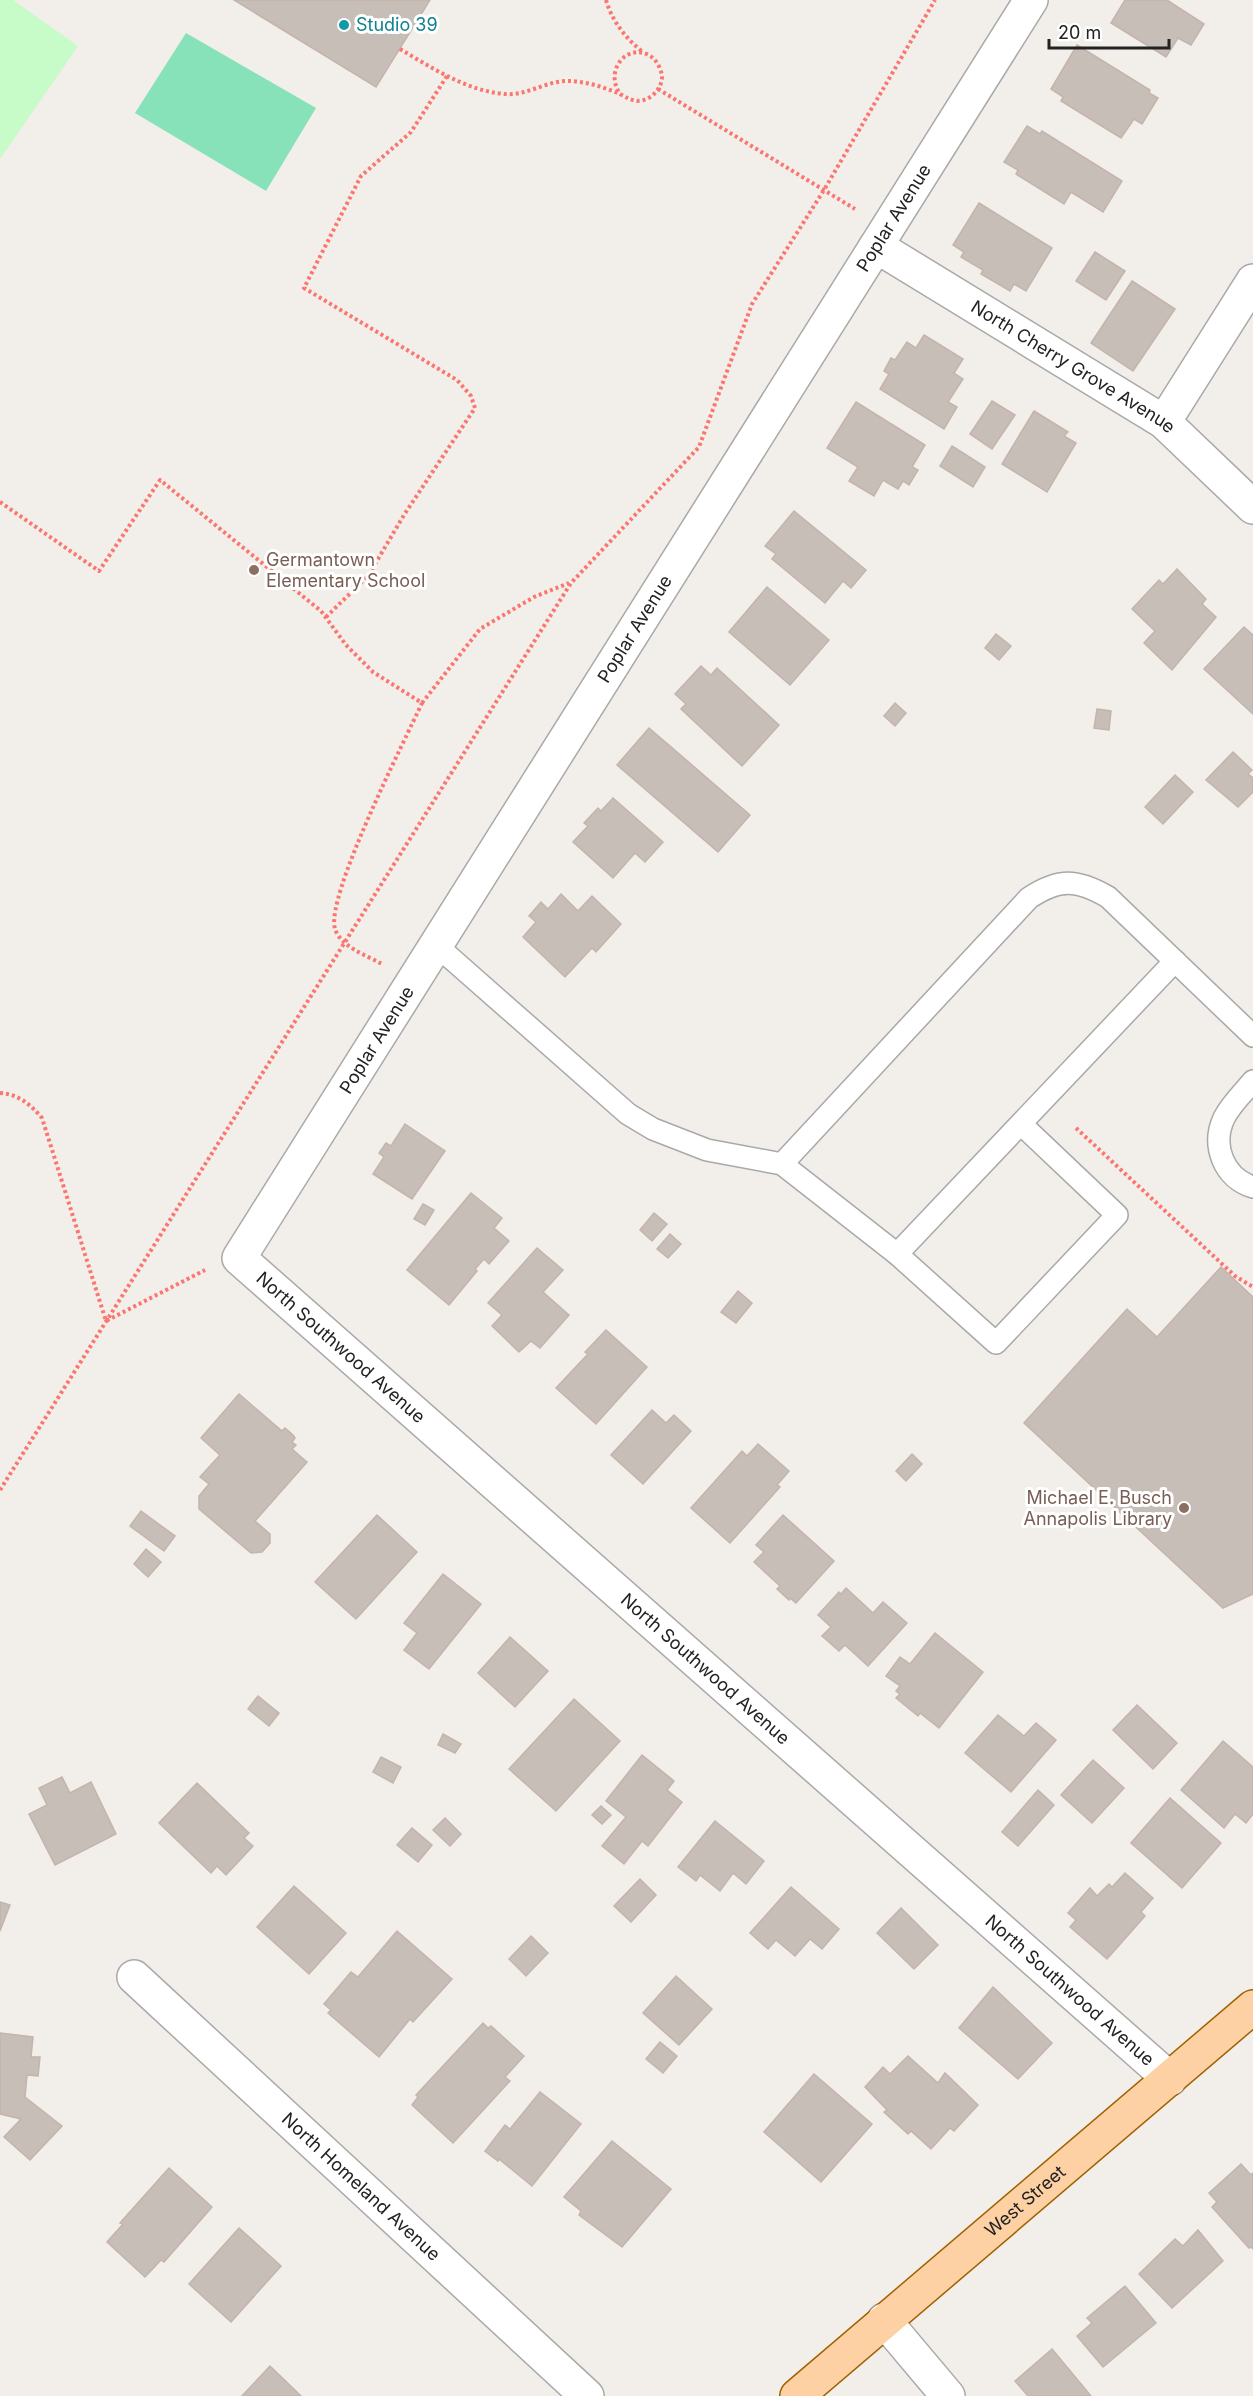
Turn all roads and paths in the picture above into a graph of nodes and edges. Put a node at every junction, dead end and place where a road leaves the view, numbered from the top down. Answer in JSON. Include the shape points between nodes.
{"nodes":[{"id":1,"x":606,"y":0,"type":"edge"},
{"id":2,"x":935,"y":0,"type":"edge"},
{"id":3,"x":1031,"y":0,"type":"edge"},
{"id":4,"x":400,"y":49,"type":"dead end"},
{"id":5,"x":645,"y":54,"type":"junction"},
{"id":6,"x":447,"y":76,"type":"junction"},
{"id":7,"x":658,"y":90,"type":"junction"},
{"id":8,"x":621,"y":95,"type":"junction"},
{"id":9,"x":824,"y":190,"type":"junction"},
{"id":10,"x":876,"y":246,"type":"junction"},
{"id":11,"x":1253,"y":281,"type":"edge"},
{"id":12,"x":1164,"y":422,"type":"junction"},
{"id":13,"x":0,"y":502,"type":"edge"},
{"id":14,"x":1253,"y":507,"type":"edge"},
{"id":15,"x":571,"y":583,"type":"junction"},
{"id":16,"x":326,"y":617,"type":"junction"},
{"id":17,"x":422,"y":703,"type":"junction"},
{"id":18,"x":343,"y":942,"type":"junction"},
{"id":19,"x":436,"y":945,"type":"junction"},
{"id":20,"x":1175,"y":961,"type":"junction"},
{"id":21,"x":413,"y":982,"type":"junction"},
{"id":22,"x":1253,"y":1036,"type":"edge"},
{"id":23,"x":1253,"y":1081,"type":"edge"},
{"id":24,"x":0,"y":1093,"type":"edge"},
{"id":25,"x":1021,"y":1124,"type":"junction"},
{"id":26,"x":1073,"y":1126,"type":"dead end"},
{"id":27,"x":782,"y":1164,"type":"junction"},
{"id":28,"x":1253,"y":1187,"type":"edge"},
{"id":29,"x":897,"y":1254,"type":"junction"},
{"id":30,"x":240,"y":1258,"type":"junction"},
{"id":31,"x":1253,"y":1287,"type":"edge"},
{"id":32,"x":106,"y":1322,"type":"junction"},
{"id":33,"x":0,"y":1490,"type":"edge"},
{"id":34,"x":134,"y":1977,"type":"dead end"},
{"id":35,"x":1253,"y":2007,"type":"edge"},
{"id":36,"x":1170,"y":2079,"type":"junction"},
{"id":37,"x":884,"y":2320,"type":"junction"},
{"id":38,"x":587,"y":2396,"type":"edge"},
{"id":39,"x":797,"y":2396,"type":"edge"},
{"id":40,"x":948,"y":2396,"type":"edge"}],
"edges":[{"from":1,"to":5,"type":"path","via":[[624,35]]},
{"from":2,"to":9,"type":"path"},
{"from":3,"to":10,"type":"street","name":"Poplar Avenue"},
{"from":4,"to":6,"type":"path"},
{"from":5,"to":7,"type":"path","via":[[662,72]]},
{"from":5,"to":8,"type":"path","via":[[627,55],[618,63],[614,76]]},
{"from":6,"to":8,"type":"path","via":[[505,94],[568,81]]},
{"from":6,"to":16,"type":"path","via":[[411,132],[361,176],[304,288],[457,380],[471,396],[474,408],[368,576]]},
{"from":7,"to":8,"type":"path","via":[[641,101]]},
{"from":7,"to":9,"type":"path"},
{"from":9,"to":15,"type":"path","via":[[752,304],[699,447]]},
{"from":10,"to":12,"type":"street","name":"North Cherry Grove Avenue"},
{"from":10,"to":19,"type":"street","name":"Poplar Avenue"},
{"from":11,"to":12,"type":"street"},
{"from":12,"to":14,"type":"street","name":"North Cherry Grove Avenue"},
{"from":13,"to":16,"type":"path","via":[[99,571],[160,480]]},
{"from":15,"to":17,"type":"path","via":[[534,597],[480,628]]},
{"from":15,"to":18,"type":"path"},
{"from":16,"to":17,"type":"path","via":[[373,672]]},
{"from":17,"to":18,"type":"path","via":[[344,876],[333,914],[335,930]]},
{"from":18,"to":21,"type":"path"},
{"from":18,"to":32,"type":"path"},
{"from":19,"to":21,"type":"street","name":"Poplar Avenue"},
{"from":19,"to":27,"type":"lane","via":[[628,1114],[653,1129],[707,1150]]},
{"from":20,"to":22,"type":"lane"},
{"from":20,"to":25,"type":"lane"},
{"from":20,"to":27,"type":"lane","via":[[1098,891],[1066,882],[1046,887],[1029,898]]},
{"from":21,"to":30,"type":"street","name":"Poplar Avenue"},
{"from":23,"to":28,"type":"lane","via":[[1223,1120],[1219,1139],[1221,1160],[1233,1175]]},
{"from":24,"to":32,"type":"path","via":[[20,1098],[42,1118]]},
{"from":25,"to":29,"type":"lane"},
{"from":25,"to":29,"type":"lane","via":[[1117,1215],[996,1343]]},
{"from":26,"to":31,"type":"path","via":[[1235,1276]]},
{"from":27,"to":29,"type":"lane"},
{"from":30,"to":32,"type":"path","via":[[201,1271]]},
{"from":30,"to":36,"type":"street","name":"North Southwood Avenue"},
{"from":32,"to":33,"type":"path"},
{"from":34,"to":38,"type":"street","name":"North Homeland Avenue"},
{"from":35,"to":36,"type":"main road","name":"West Street"},
{"from":36,"to":37,"type":"main road","name":"West Street"},
{"from":37,"to":39,"type":"main road","name":"West Street"},
{"from":37,"to":40,"type":"street"}]}
